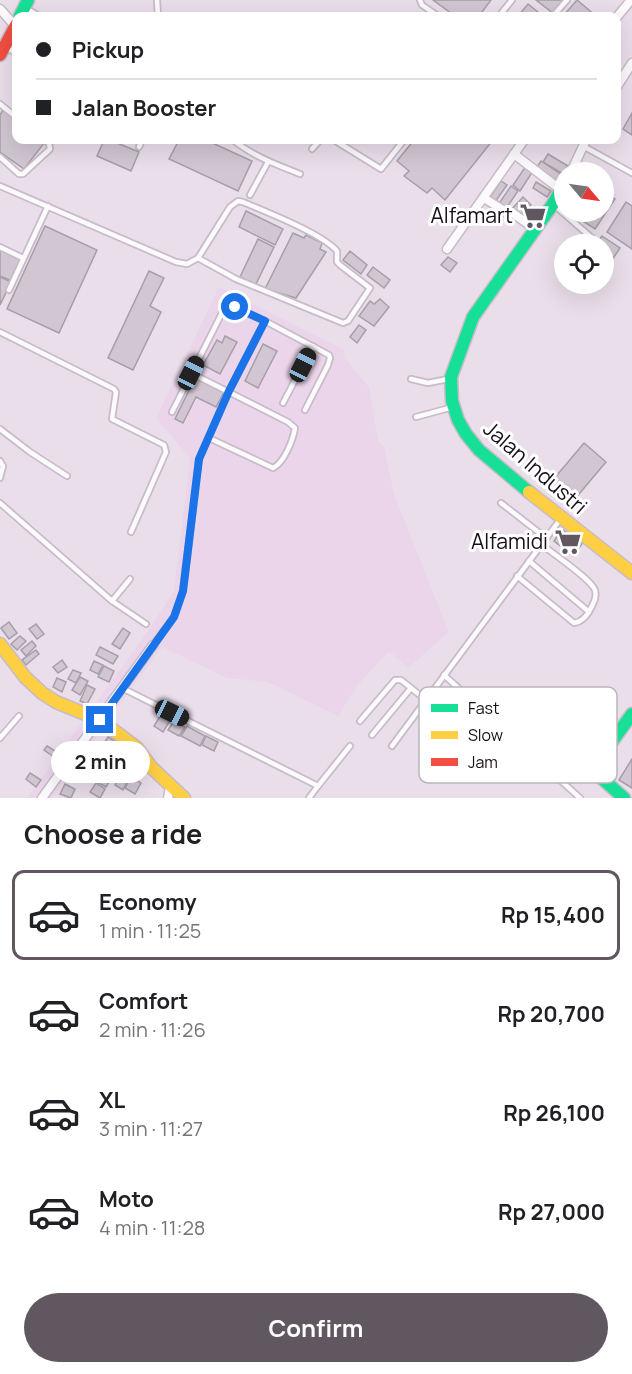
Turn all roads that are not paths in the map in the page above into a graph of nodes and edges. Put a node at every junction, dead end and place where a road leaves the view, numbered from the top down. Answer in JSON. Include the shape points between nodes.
{"nodes":[{"id":1,"x":420,"y":0,"type":"edge"},
{"id":2,"x":512,"y":0,"type":"edge"},
{"id":3,"x":567,"y":0,"type":"edge"},
{"id":4,"x":631,"y":0,"type":"edge"},
{"id":5,"x":432,"y":12,"type":"edge"},
{"id":6,"x":502,"y":12,"type":"edge"},
{"id":7,"x":556,"y":12,"type":"edge"},
{"id":8,"x":621,"y":12,"type":"edge"},
{"id":9,"x":632,"y":63,"type":"edge"},
{"id":10,"x":621,"y":80,"type":"edge"},
{"id":11,"x":0,"y":104,"type":"edge"},
{"id":12,"x":12,"y":114,"type":"edge"},
{"id":13,"x":48,"y":144,"type":"edge"},
{"id":14,"x":140,"y":144,"type":"edge"},
{"id":15,"x":238,"y":144,"type":"edge"},
{"id":16,"x":316,"y":144,"type":"edge"},
{"id":17,"x":340,"y":144,"type":"edge"},
{"id":18,"x":401,"y":144,"type":"edge"},
{"id":19,"x":521,"y":144,"type":"edge"},
{"id":20,"x":584,"y":144,"type":"edge"},
{"id":21,"x":586,"y":144,"type":"edge"},
{"id":22,"x":139,"y":147,"type":"dead end"},
{"id":23,"x":312,"y":149,"type":"dead end"},
{"id":24,"x":514,"y":154,"type":"junction"},
{"id":25,"x":0,"y":157,"type":"edge"},
{"id":26,"x":268,"y":162,"type":"junction"},
{"id":27,"x":577,"y":162,"type":"edge"},
{"id":28,"x":632,"y":173,"type":"edge"},
{"id":29,"x":300,"y":174,"type":"dead end"},
{"id":30,"x":554,"y":182,"type":"edge"},
{"id":31,"x":0,"y":186,"type":"edge"},
{"id":32,"x":250,"y":195,"type":"dead end"},
{"id":33,"x":484,"y":198,"type":"junction"},
{"id":34,"x":553,"y":204,"type":"joint"},
{"id":35,"x":48,"y":206,"type":"junction"},
{"id":36,"x":535,"y":230,"type":"junction"},
{"id":37,"x":587,"y":234,"type":"edge"},
{"id":38,"x":0,"y":247,"type":"edge"},
{"id":39,"x":447,"y":249,"type":"dead end"},
{"id":40,"x":23,"y":258,"type":"junction"},
{"id":41,"x":198,"y":258,"type":"junction"},
{"id":42,"x":9,"y":290,"type":"dead end"},
{"id":43,"x":265,"y":321,"type":"junction"},
{"id":44,"x":0,"y":332,"type":"edge"},
{"id":45,"x":313,"y":346,"type":"junction"},
{"id":46,"x":191,"y":373,"type":"junction"},
{"id":47,"x":451,"y":378,"type":"junction"},
{"id":48,"x":411,"y":379,"type":"dead end"},
{"id":49,"x":229,"y":391,"type":"junction"},
{"id":50,"x":283,"y":403,"type":"dead end"},
{"id":51,"x":453,"y":407,"type":"junction"},
{"id":52,"x":305,"y":410,"type":"dead end"},
{"id":53,"x":172,"y":412,"type":"dead end"},
{"id":54,"x":416,"y":417,"type":"dead end"},
{"id":55,"x":0,"y":429,"type":"edge"},
{"id":56,"x":209,"y":438,"type":"junction"},
{"id":57,"x":0,"y":461,"type":"edge"},
{"id":58,"x":67,"y":476,"type":"dead end"},
{"id":59,"x":0,"y":478,"type":"edge"},
{"id":60,"x":0,"y":503,"type":"edge"},
{"id":61,"x":501,"y":503,"type":"dead end"},
{"id":62,"x":561,"y":519,"type":"junction"},
{"id":63,"x":130,"y":532,"type":"dead end"},
{"id":64,"x":546,"y":538,"type":"junction"},
{"id":65,"x":541,"y":544,"type":"junction"},
{"id":66,"x":529,"y":561,"type":"junction"},
{"id":67,"x":632,"y":573,"type":"edge"},
{"id":68,"x":517,"y":576,"type":"junction"},
{"id":69,"x":130,"y":579,"type":"dead end"},
{"id":70,"x":112,"y":601,"type":"junction"},
{"id":71,"x":589,"y":612,"type":"junction"},
{"id":72,"x":146,"y":624,"type":"dead end"},
{"id":73,"x":0,"y":644,"type":"edge"},
{"id":74,"x":153,"y":645,"type":"joint"},
{"id":75,"x":444,"y":675,"type":"junction"},
{"id":76,"x":435,"y":687,"type":"edge"},
{"id":77,"x":457,"y":687,"type":"edge"},
{"id":78,"x":122,"y":688,"type":"junction"},
{"id":79,"x":411,"y":688,"type":"junction"},
{"id":80,"x":419,"y":694,"type":"edge"},
{"id":81,"x":419,"y":709,"type":"edge"},
{"id":82,"x":632,"y":714,"type":"edge"},
{"id":83,"x":20,"y":716,"type":"dead end"},
{"id":84,"x":100,"y":720,"type":"junction"},
{"id":85,"x":360,"y":721,"type":"dead end"},
{"id":86,"x":372,"y":735,"type":"dead end"},
{"id":87,"x":617,"y":735,"type":"edge"},
{"id":88,"x":0,"y":738,"type":"edge"},
{"id":89,"x":350,"y":746,"type":"dead end"},
{"id":90,"x":392,"y":746,"type":"dead end"},
{"id":91,"x":563,"y":783,"type":"edge"},
{"id":92,"x":607,"y":783,"type":"edge"},
{"id":93,"x":318,"y":786,"type":"junction"},
{"id":94,"x":169,"y":793,"type":"edge"},
{"id":95,"x":42,"y":798,"type":"edge"},
{"id":96,"x":184,"y":798,"type":"edge"},
{"id":97,"x":309,"y":798,"type":"edge"},
{"id":98,"x":580,"y":798,"type":"edge"},
{"id":99,"x":624,"y":798,"type":"edge"}],
"edges":[{"from":1,"to":5,"type":"lane"},
{"from":2,"to":6,"type":"lane"},
{"from":3,"to":7,"type":"lane"},
{"from":4,"to":8,"type":"street"},
{"from":9,"to":10,"type":"street"},
{"from":11,"to":12,"type":"lane"},
{"from":13,"to":25,"type":"lane","via":[[50,149],[23,174]]},
{"from":14,"to":22,"type":"lane"},
{"from":15,"to":26,"type":"lane"},
{"from":16,"to":23,"type":"lane"},
{"from":17,"to":18,"type":"lane","via":[[381,169]]},
{"from":19,"to":24,"type":"street"},
{"from":20,"to":27,"type":"street"},
{"from":21,"to":28,"type":"lane"},
{"from":24,"to":30,"type":"street"},
{"from":24,"to":33,"type":"street"},
{"from":26,"to":29,"type":"lane"},
{"from":26,"to":32,"type":"lane"},
{"from":31,"to":35,"type":"lane"},
{"from":33,"to":36,"type":"street"},
{"from":33,"to":39,"type":"street"},
{"from":34,"to":36,"type":"main road","name":"Jalan Industri"},
{"from":34,"to":37,"type":"lane"},
{"from":35,"to":40,"type":"lane"},
{"from":35,"to":41,"type":"lane","via":[[176,262],[187,264]]},
{"from":36,"to":47,"type":"main road","name":"Jalan Industri","via":[[472,317]]},
{"from":38,"to":40,"type":"lane"},
{"from":40,"to":42,"type":"lane"},
{"from":41,"to":41,"type":"lane","via":[[236,279],[343,323],[370,288],[340,266],[333,247],[238,201],[230,207]]},
{"from":43,"to":45,"type":"lane"},
{"from":43,"to":46,"type":"lane","via":[[227,306]]},
{"from":43,"to":49,"type":"lane"},
{"from":44,"to":63,"type":"lane","via":[[114,389],[112,419],[164,446],[166,452]]},
{"from":45,"to":50,"type":"lane"},
{"from":45,"to":52,"type":"lane","via":[[330,358]]},
{"from":46,"to":49,"type":"lane"},
{"from":46,"to":53,"type":"lane"},
{"from":47,"to":48,"type":"lane","via":[[428,383]]},
{"from":47,"to":51,"type":"main road","name":"Jalan Industri"},
{"from":49,"to":56,"type":"lane"},
{"from":49,"to":56,"type":"lane","via":[[293,425],[291,441],[278,466],[273,468]]},
{"from":51,"to":54,"type":"lane"},
{"from":51,"to":62,"type":"main road","name":"Jalan Industri","via":[[475,445]]},
{"from":55,"to":58,"type":"lane"},
{"from":56,"to":74,"type":"lane","via":[[197,469],[179,606]]},
{"from":57,"to":59,"type":"lane"},
{"from":60,"to":70,"type":"lane"},
{"from":61,"to":64,"type":"lane"},
{"from":62,"to":64,"type":"lane"},
{"from":62,"to":67,"type":"main road","name":"Jalan Industri"},
{"from":64,"to":65,"type":"lane"},
{"from":65,"to":66,"type":"lane"},
{"from":65,"to":71,"type":"lane","via":[[590,582],[596,595]]},
{"from":66,"to":68,"type":"lane"},
{"from":66,"to":71,"type":"lane"},
{"from":68,"to":71,"type":"lane","via":[[574,622],[581,621]]},
{"from":68,"to":75,"type":"lane"},
{"from":69,"to":70,"type":"lane"},
{"from":70,"to":72,"type":"lane"},
{"from":73,"to":84,"type":"main road","via":[[42,693]]},
{"from":74,"to":78,"type":"street"},
{"from":75,"to":76,"type":"lane"},
{"from":75,"to":77,"type":"lane"},
{"from":78,"to":84,"type":"street"},
{"from":78,"to":93,"type":"lane"},
{"from":79,"to":80,"type":"lane"},
{"from":79,"to":85,"type":"lane","via":[[395,680]]},
{"from":79,"to":86,"type":"lane"},
{"from":81,"to":90,"type":"lane"},
{"from":82,"to":87,"type":"main road"},
{"from":83,"to":88,"type":"lane"},
{"from":84,"to":94,"type":"main road","via":[[137,748]]},
{"from":84,"to":95,"type":"street"},
{"from":89,"to":93,"type":"lane"},
{"from":91,"to":98,"type":"lane"},
{"from":92,"to":99,"type":"main road"},
{"from":93,"to":97,"type":"lane"},
{"from":94,"to":96,"type":"main road"}]}
